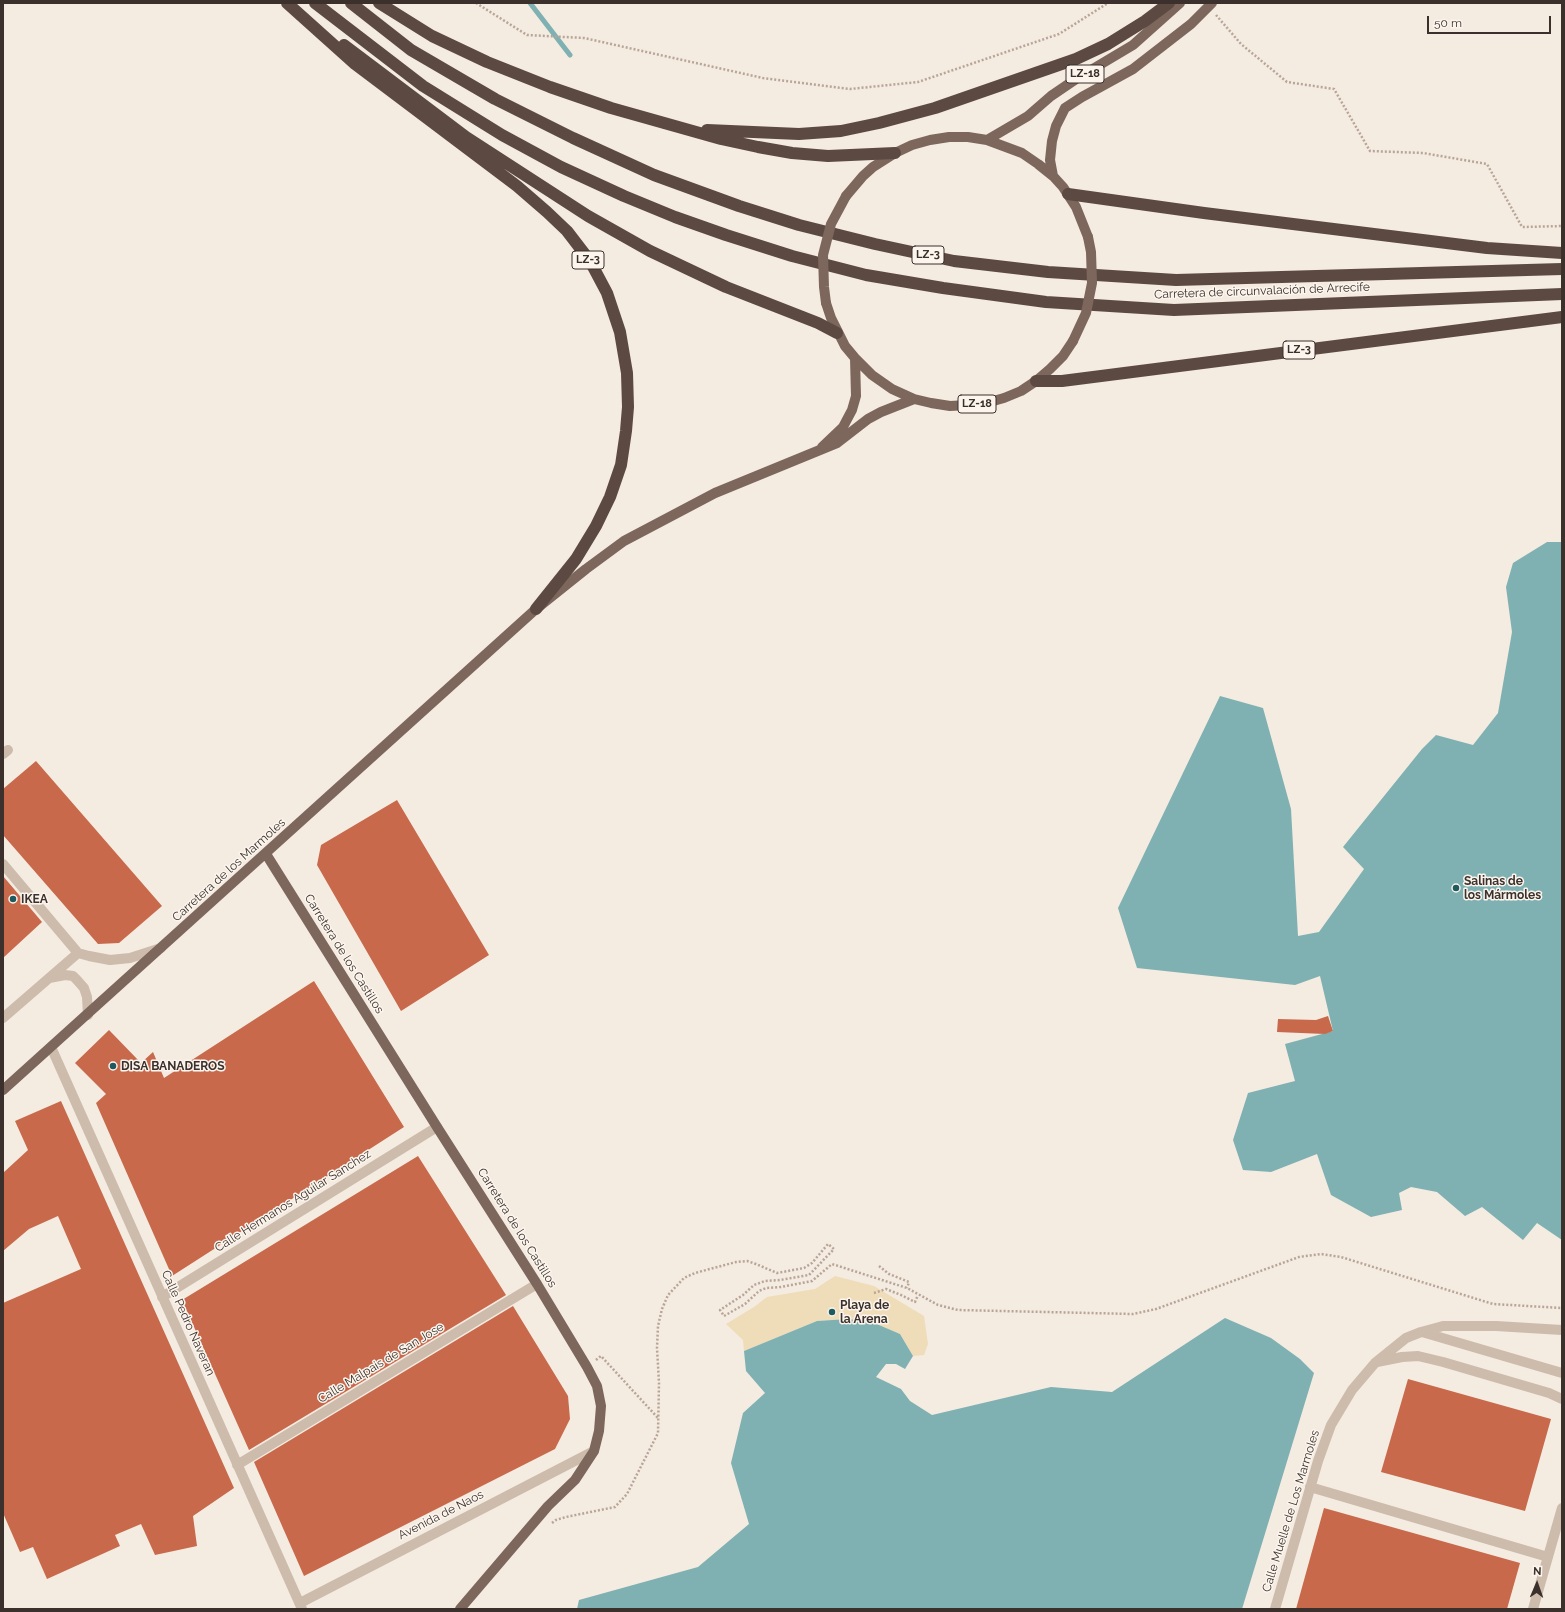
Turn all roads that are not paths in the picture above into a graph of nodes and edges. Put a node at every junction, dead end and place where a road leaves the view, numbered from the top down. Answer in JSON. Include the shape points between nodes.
{"nodes":[{"id":1,"x":287,"y":3,"type":"edge"},
{"id":2,"x":315,"y":3,"type":"edge"},
{"id":3,"x":351,"y":3,"type":"edge"},
{"id":4,"x":379,"y":3,"type":"edge"},
{"id":5,"x":1169,"y":3,"type":"edge"},
{"id":6,"x":1180,"y":3,"type":"edge"},
{"id":7,"x":1212,"y":3,"type":"edge"},
{"id":8,"x":299,"y":13,"type":"junction"},
{"id":9,"x":682,"y":128,"type":"junction"},
{"id":10,"x":987,"y":140,"type":"junction"},
{"id":11,"x":895,"y":153,"type":"junction"},
{"id":12,"x":1053,"y":176,"type":"junction"},
{"id":13,"x":1068,"y":194,"type":"junction"},
{"id":14,"x":1562,"y":253,"type":"edge"},
{"id":15,"x":1562,"y":269,"type":"edge"},
{"id":16,"x":1562,"y":294,"type":"edge"},
{"id":17,"x":1562,"y":317,"type":"edge"},
{"id":18,"x":837,"y":333,"type":"junction"},
{"id":19,"x":855,"y":358,"type":"junction"},
{"id":20,"x":1036,"y":381,"type":"junction"},
{"id":21,"x":914,"y":399,"type":"junction"},
{"id":22,"x":816,"y":452,"type":"junction"},
{"id":23,"x":536,"y":609,"type":"junction"},
{"id":24,"x":266,"y":854,"type":"junction"},
{"id":25,"x":3,"y":864,"type":"edge"},
{"id":26,"x":162,"y":948,"type":"junction"},
{"id":27,"x":78,"y":953,"type":"junction"},
{"id":28,"x":50,"y":978,"type":"junction"},
{"id":29,"x":88,"y":1015,"type":"junction"},
{"id":30,"x":3,"y":1018,"type":"edge"},
{"id":31,"x":51,"y":1047,"type":"junction"},
{"id":32,"x":3,"y":1090,"type":"edge"},
{"id":33,"x":437,"y":1127,"type":"junction"},
{"id":34,"x":537,"y":1284,"type":"junction"},
{"id":35,"x":162,"y":1297,"type":"junction"},
{"id":36,"x":1562,"y":1330,"type":"edge"},
{"id":37,"x":1421,"y":1332,"type":"junction"},
{"id":38,"x":1375,"y":1363,"type":"junction"},
{"id":39,"x":1562,"y":1373,"type":"edge"},
{"id":40,"x":1562,"y":1399,"type":"edge"},
{"id":41,"x":594,"y":1450,"type":"junction"},
{"id":42,"x":237,"y":1465,"type":"junction"},
{"id":43,"x":1310,"y":1487,"type":"junction"},
{"id":44,"x":1562,"y":1508,"type":"edge"},
{"id":45,"x":1548,"y":1557,"type":"junction"},
{"id":46,"x":301,"y":1606,"type":"edge"},
{"id":47,"x":460,"y":1609,"type":"edge"},
{"id":48,"x":1275,"y":1609,"type":"edge"},
{"id":49,"x":1533,"y":1609,"type":"edge"}],
"edges":[{"from":1,"to":8,"type":"highway"},
{"from":2,"to":16,"type":"highway","name":"Carretera de circunvalación de Arrecife","via":[[423,86],[502,135],[561,167],[675,217],[792,256],[866,275],[1046,302],[1174,310]]},
{"from":3,"to":15,"type":"highway","name":"Carretera de circunvalación de Arrecife","number":"LZ-3","via":[[411,50],[495,99],[573,138],[654,175],[739,206],[874,244],[954,261],[1048,272],[1176,280]]},
{"from":4,"to":9,"type":"highway","via":[[432,36],[488,62],[611,108]]},
{"from":5,"to":9,"type":"highway","via":[[1108,44],[1076,59],[936,108],[886,121],[841,130],[799,134]]},
{"from":6,"to":10,"type":"main road","number":"LZ-18","via":[[1133,45],[1076,79],[1028,116]]},
{"from":7,"to":12,"type":"main road","number":"LZ-18","via":[[1185,29],[1134,69],[1065,108],[1052,142],[1050,160]]},
{"from":8,"to":18,"type":"highway","via":[[466,137],[588,216],[650,252]]},
{"from":8,"to":23,"type":"highway","number":"LZ-3","via":[[355,64],[517,186],[547,212],[567,231],[590,261],[607,293],[620,332],[627,373],[628,407],[620,465],[610,497],[596,526],[576,559]]},
{"from":9,"to":11,"type":"highway","via":[[765,148],[828,156]]},
{"from":10,"to":11,"type":"main road","number":"LZ-18","via":[[949,137],[912,145]]},
{"from":10,"to":12,"type":"main road","number":"LZ-18","via":[[1022,153]]},
{"from":11,"to":18,"type":"main road","number":"LZ-18","bridge":true,"via":[[863,176],[846,196],[831,224],[824,255],[823,279],[826,303]]},
{"from":12,"to":13,"type":"main road","number":"LZ-18"},
{"from":13,"to":14,"type":"highway","via":[[1204,214],[1479,247]]},
{"from":13,"to":20,"type":"main road","number":"LZ-18","bridge":true,"via":[[1088,237],[1093,267],[1091,290],[1086,313],[1073,341],[1055,365]]},
{"from":17,"to":20,"type":"highway","number":"LZ-3","via":[[1062,381]]},
{"from":18,"to":19,"type":"main road","number":"LZ-18"},
{"from":19,"to":21,"type":"main road","number":"LZ-18","via":[[872,375],[892,389]]},
{"from":19,"to":22,"type":"main road","via":[[856,396],[852,410],[843,427]]},
{"from":20,"to":21,"type":"main road","number":"LZ-18","via":[[1004,398],[968,406],[950,406]]},
{"from":21,"to":22,"type":"main road","name":"Carretera de los Marmoles","via":[[868,419],[837,443]]},
{"from":22,"to":23,"type":"main road","name":"Carretera de los Marmoles","via":[[715,493],[624,541]]},
{"from":23,"to":24,"type":"main road","name":"Carretera de los Marmoles"},
{"from":24,"to":26,"type":"main road","name":"Carretera de los Marmoles"},
{"from":24,"to":33,"type":"main road","name":"Carretera de los Castillos"},
{"from":25,"to":27,"type":"street"},
{"from":26,"to":27,"type":"street","via":[[130,958],[110,960]]},
{"from":26,"to":29,"type":"main road","name":"Carretera de los Marmoles"},
{"from":27,"to":28,"type":"street"},
{"from":28,"to":29,"type":"street","via":[[73,976],[84,988]]},
{"from":28,"to":30,"type":"street"},
{"from":29,"to":31,"type":"main road","name":"Carretera de los Marmoles"},
{"from":31,"to":32,"type":"main road","name":"Carretera de los Marmoles"},
{"from":31,"to":35,"type":"street","name":"Calle Pedro Naveran"},
{"from":33,"to":34,"type":"main road","name":"Carretera de los Castillos"},
{"from":33,"to":35,"type":"street","name":"Calle Hermanos Aguilar Sanchez"},
{"from":34,"to":41,"type":"main road","name":"Carretera de los Castillos","via":[[597,1386],[601,1406]]},
{"from":34,"to":42,"type":"street","name":"Calle Malpais de San Jose"},
{"from":35,"to":42,"type":"street","name":"Calle Pedro Naveran"},
{"from":36,"to":37,"type":"street","name":"Calle Muelle de Los Marmoles","via":[[1464,1325],[1442,1326]]},
{"from":37,"to":38,"type":"street","name":"Calle Muelle de Los Marmoles","via":[[1406,1338]]},
{"from":37,"to":39,"type":"street"},
{"from":38,"to":40,"type":"street","via":[[1418,1356],[1549,1393]]},
{"from":38,"to":43,"type":"street","name":"Calle Muelle de Los Marmoles","via":[[1352,1390],[1331,1425]]},
{"from":41,"to":46,"type":"street","name":"Avenida de Naos"},
{"from":41,"to":47,"type":"main road","name":"Carretera de los Castillos","via":[[575,1480],[548,1506]]},
{"from":42,"to":46,"type":"street","name":"Calle Pedro Naveran"},
{"from":43,"to":45,"type":"street"},
{"from":43,"to":48,"type":"street","name":"Calle Muelle de Los Marmoles"},
{"from":44,"to":45,"type":"street"},
{"from":45,"to":49,"type":"street"}]}
